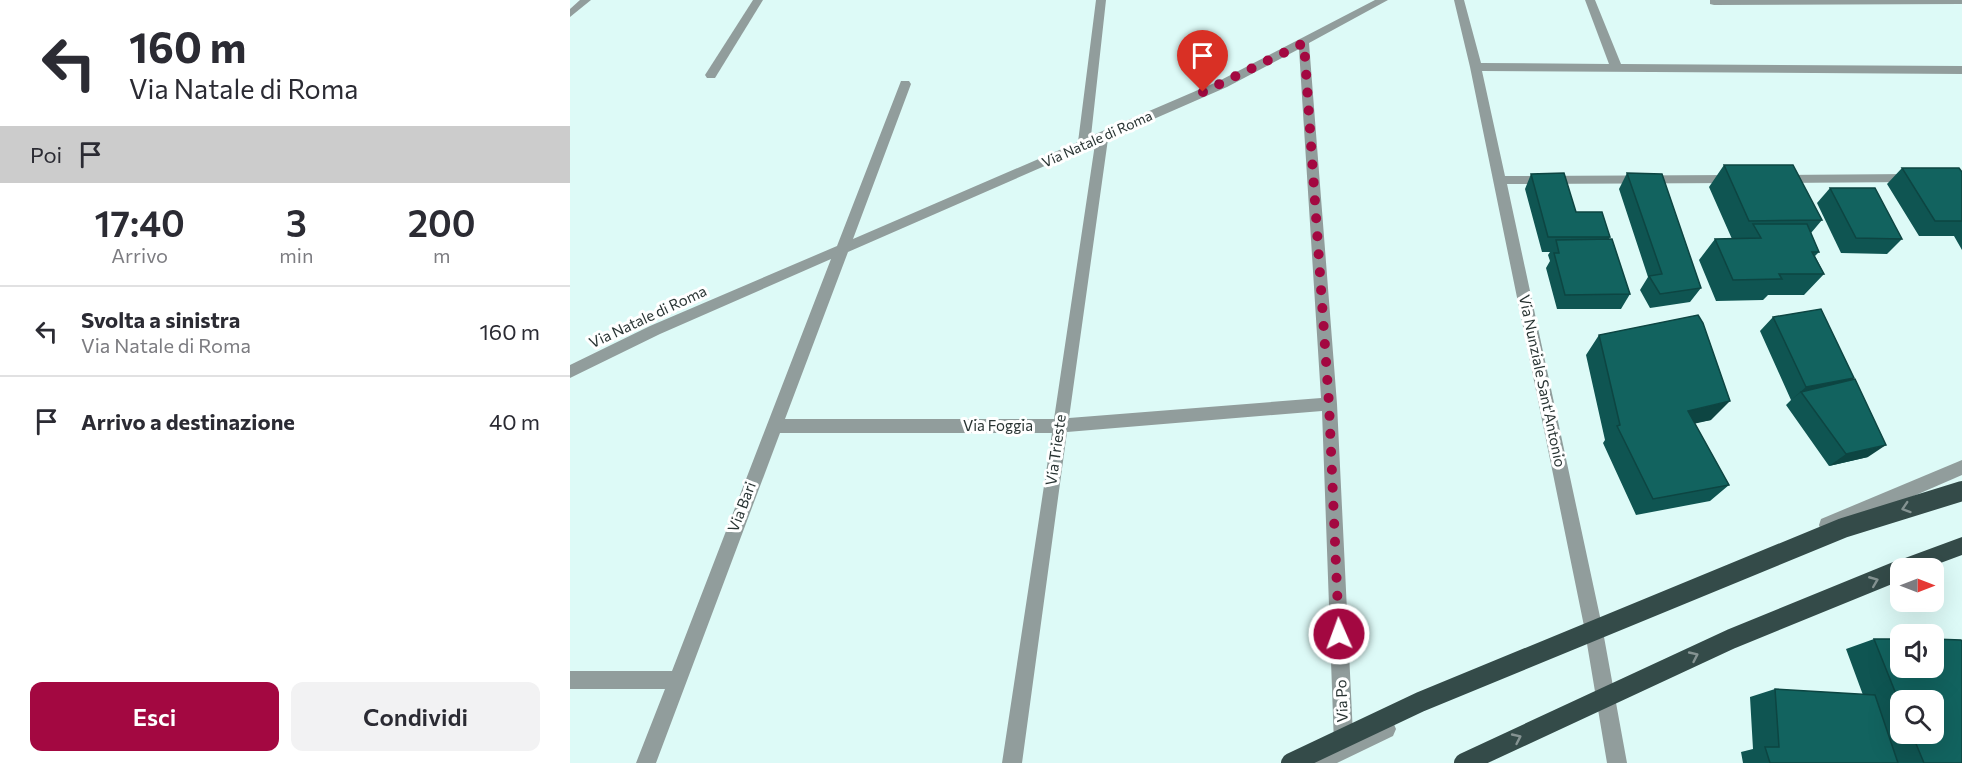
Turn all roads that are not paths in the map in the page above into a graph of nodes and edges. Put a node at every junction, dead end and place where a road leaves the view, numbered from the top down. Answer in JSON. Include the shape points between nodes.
{"nodes":[{"id":1,"x":586,"y":0,"type":"edge"},
{"id":2,"x":758,"y":0,"type":"edge"},
{"id":3,"x":1101,"y":0,"type":"edge"},
{"id":4,"x":1383,"y":0,"type":"edge"},
{"id":5,"x":1459,"y":0,"type":"edge"},
{"id":6,"x":1590,"y":0,"type":"edge"},
{"id":7,"x":1962,"y":1,"type":"edge"},
{"id":8,"x":1714,"y":2,"type":"dead end"},
{"id":9,"x":570,"y":14,"type":"edge"},
{"id":10,"x":1304,"y":43,"type":"junction"},
{"id":11,"x":1476,"y":68,"type":"junction"},
{"id":12,"x":1616,"y":68,"type":"junction"},
{"id":13,"x":1962,"y":70,"type":"edge"},
{"id":14,"x":711,"y":75,"type":"dead end"},
{"id":15,"x":905,"y":84,"type":"dead end"},
{"id":16,"x":1102,"y":137,"type":"junction"},
{"id":17,"x":1084,"y":145,"type":"junction"},
{"id":18,"x":1926,"y":178,"type":"edge"},
{"id":19,"x":1500,"y":180,"type":"junction"},
{"id":20,"x":839,"y":252,"type":"junction"},
{"id":21,"x":570,"y":372,"type":"edge"},
{"id":22,"x":1329,"y":404,"type":"junction"},
{"id":23,"x":773,"y":426,"type":"junction"},
{"id":24,"x":1059,"y":426,"type":"junction"},
{"id":25,"x":1962,"y":467,"type":"edge"},
{"id":26,"x":1962,"y":491,"type":"edge"},
{"id":27,"x":1962,"y":546,"type":"edge"},
{"id":28,"x":1931,"y":558,"type":"edge"},
{"id":29,"x":1890,"y":574,"type":"edge"},
{"id":30,"x":1593,"y":626,"type":"junction"},
{"id":31,"x":570,"y":680,"type":"edge"},
{"id":32,"x":677,"y":680,"type":"junction"},
{"id":33,"x":1344,"y":749,"type":"junction"},
{"id":34,"x":646,"y":763,"type":"edge"},
{"id":35,"x":1012,"y":763,"type":"edge"},
{"id":36,"x":1291,"y":763,"type":"edge"},
{"id":37,"x":1316,"y":763,"type":"edge"},
{"id":38,"x":1464,"y":763,"type":"edge"},
{"id":39,"x":1617,"y":763,"type":"edge"}],
"edges":[{"from":1,"to":9,"type":"street"},
{"from":2,"to":14,"type":"street"},
{"from":3,"to":17,"type":"street"},
{"from":4,"to":10,"type":"street","name":"Via Natale di Roma"},
{"from":5,"to":11,"type":"street","name":"Via Nunziale Sant'Antonio"},
{"from":6,"to":12,"type":"street"},
{"from":7,"to":8,"type":"street"},
{"from":10,"to":16,"type":"street","name":"Via Natale di Roma"},
{"from":10,"to":22,"type":"street","name":"Via Po"},
{"from":11,"to":12,"type":"street"},
{"from":11,"to":19,"type":"street","name":"Via Nunziale Sant'Antonio"},
{"from":12,"to":13,"type":"street"},
{"from":15,"to":20,"type":"street"},
{"from":16,"to":17,"type":"street","name":"Via Natale di Roma"},
{"from":16,"to":24,"type":"street","name":"Via Trieste"},
{"from":17,"to":20,"type":"street","name":"Via Natale di Roma"},
{"from":18,"to":19,"type":"street"},
{"from":19,"to":30,"type":"street","name":"Via Nunziale Sant'Antonio"},
{"from":20,"to":21,"type":"street","name":"Via Natale di Roma","via":[[655,330]]},
{"from":20,"to":23,"type":"street","name":"Via Bari"},
{"from":22,"to":24,"type":"street","name":"Via Foggia"},
{"from":22,"to":33,"type":"street","name":"Via Po"},
{"from":23,"to":24,"type":"street","name":"Via Foggia"},
{"from":23,"to":32,"type":"street","name":"Via Bari"},
{"from":24,"to":35,"type":"street","name":"Via Trieste"},
{"from":25,"to":30,"type":"street"},
{"from":26,"to":36,"type":"highway","one_way":true,"bridge":true,"via":[[1843,528],[1420,702]]},
{"from":27,"to":28,"type":"highway"},
{"from":38,"to":29,"type":"highway","one_way":true,"bridge":true,"via":[[1731,639]]},
{"from":30,"to":33,"type":"street"},
{"from":30,"to":39,"type":"street","name":"Via Nunziale Sant'Antonio"},
{"from":31,"to":32,"type":"street"},
{"from":32,"to":34,"type":"street","name":"Via Bari"},
{"from":33,"to":37,"type":"street"}]}
